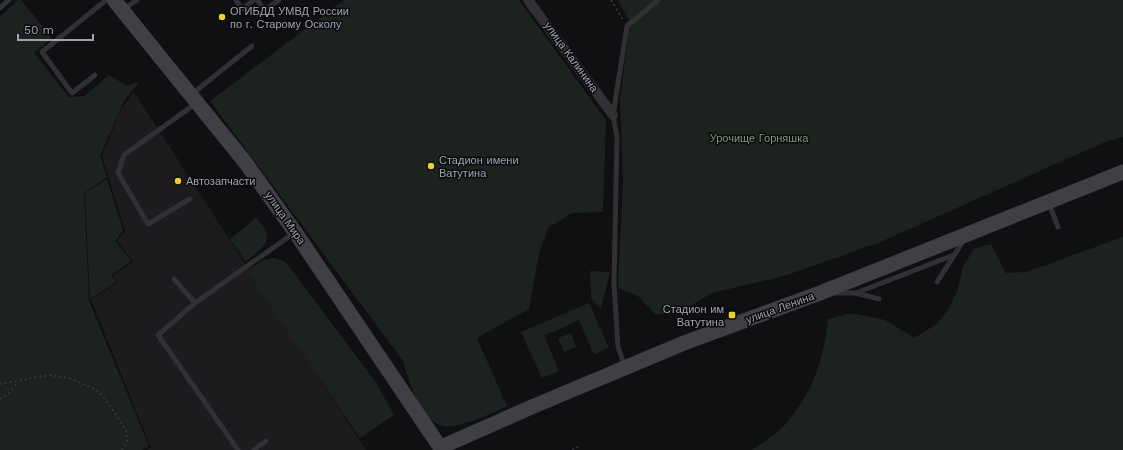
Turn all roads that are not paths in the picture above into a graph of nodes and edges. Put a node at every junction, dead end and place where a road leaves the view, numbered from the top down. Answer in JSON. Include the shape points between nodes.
{"nodes":[{"id":1,"x":9,"y":0,"type":"edge"},
{"id":2,"x":106,"y":0,"type":"edge"},
{"id":3,"x":137,"y":0,"type":"edge"},
{"id":4,"x":236,"y":0,"type":"edge"},
{"id":5,"x":256,"y":0,"type":"edge"},
{"id":6,"x":279,"y":0,"type":"edge"},
{"id":7,"x":528,"y":0,"type":"edge"},
{"id":8,"x":658,"y":0,"type":"edge"},
{"id":9,"x":118,"y":5,"type":"edge"},
{"id":10,"x":0,"y":8,"type":"edge"},
{"id":11,"x":252,"y":46,"type":"dead end"},
{"id":12,"x":95,"y":75,"type":"dead end"},
{"id":13,"x":194,"y":98,"type":"junction"},
{"id":14,"x":613,"y":115,"type":"junction"},
{"id":15,"x":1123,"y":172,"type":"edge"},
{"id":16,"x":190,"y":199,"type":"dead end"},
{"id":17,"x":1049,"y":202,"type":"junction"},
{"id":18,"x":1058,"y":227,"type":"dead end"},
{"id":19,"x":295,"y":232,"type":"junction"},
{"id":20,"x":968,"y":234,"type":"junction"},
{"id":21,"x":954,"y":255,"type":"junction"},
{"id":22,"x":174,"y":279,"type":"dead end"},
{"id":23,"x":937,"y":282,"type":"dead end"},
{"id":24,"x":820,"y":293,"type":"junction"},
{"id":25,"x":856,"y":293,"type":"junction"},
{"id":26,"x":879,"y":299,"type":"dead end"},
{"id":27,"x":196,"y":303,"type":"junction"},
{"id":28,"x":625,"y":368,"type":"junction"},
{"id":29,"x":266,"y":441,"type":"dead end"},
{"id":30,"x":442,"y":448,"type":"edge"},
{"id":31,"x":238,"y":450,"type":"edge"},
{"id":32,"x":254,"y":450,"type":"edge"}],
"edges":[{"from":1,"to":10,"type":"lane"},
{"from":2,"to":12,"type":"lane","via":[[42,52],[72,93]]},
{"from":3,"to":9,"type":"lane"},
{"from":4,"to":5,"type":"lane","via":[[242,9]]},
{"from":5,"to":6,"type":"lane","via":[[265,10]]},
{"from":7,"to":14,"type":"street","name":"улица Калинина"},
{"from":8,"to":14,"type":"lane","via":[[627,26]]},
{"from":9,"to":13,"type":"main road","name":"улица Мира"},
{"from":11,"to":13,"type":"lane"},
{"from":13,"to":16,"type":"lane","via":[[124,155],[118,173],[148,224]]},
{"from":13,"to":19,"type":"main road","name":"улица Мира","via":[[245,162]]},
{"from":14,"to":28,"type":"lane","via":[[616,137],[614,284],[618,347]]},
{"from":15,"to":17,"type":"main road","name":"улица Ленина"},
{"from":17,"to":18,"type":"lane"},
{"from":17,"to":20,"type":"main road","name":"улица Ленина"},
{"from":19,"to":27,"type":"lane"},
{"from":19,"to":30,"type":"main road","name":"улица Мира"},
{"from":20,"to":21,"type":"lane"},
{"from":20,"to":24,"type":"main road","name":"улица Ленина"},
{"from":21,"to":23,"type":"lane"},
{"from":21,"to":25,"type":"lane"},
{"from":22,"to":27,"type":"lane"},
{"from":24,"to":25,"type":"lane"},
{"from":24,"to":28,"type":"main road","name":"улица Ленина","via":[[684,343]]},
{"from":25,"to":26,"type":"lane"},
{"from":27,"to":31,"type":"lane","via":[[158,335]]},
{"from":28,"to":30,"type":"main road","name":"улица Ленина"},
{"from":29,"to":32,"type":"lane"}]}
